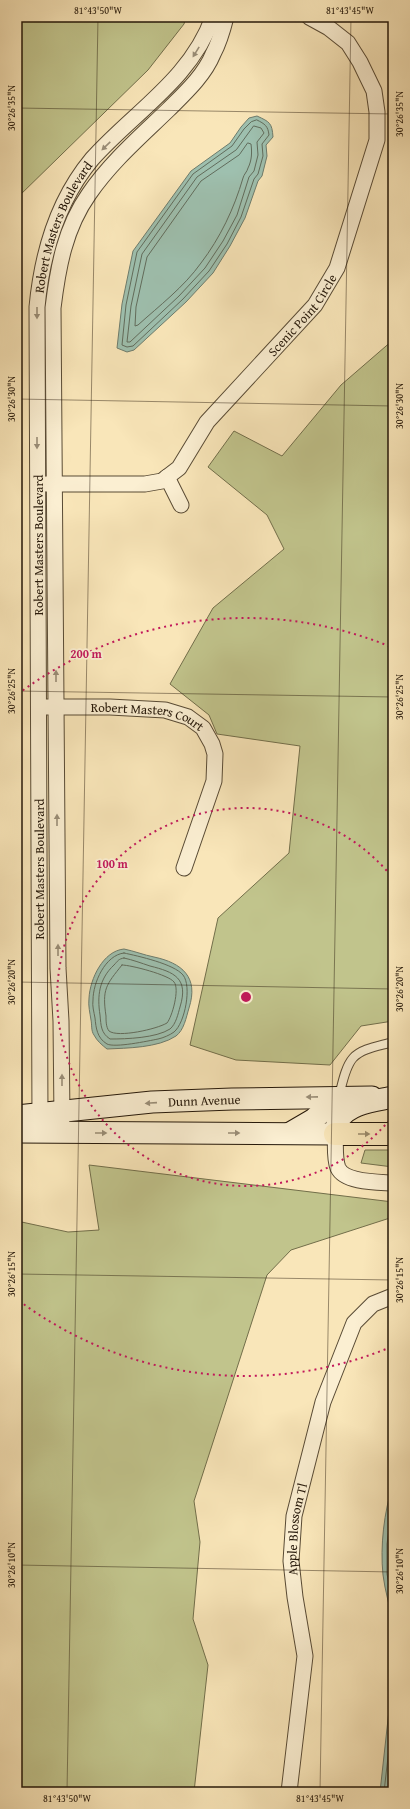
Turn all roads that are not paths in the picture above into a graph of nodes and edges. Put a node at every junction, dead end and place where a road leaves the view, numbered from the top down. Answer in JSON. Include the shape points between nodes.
{"nodes":[{"id":1,"x":213,"y":17,"type":"edge"},
{"id":2,"x":226,"y":17,"type":"edge"},
{"id":3,"x":309,"y":17,"type":"edge"},
{"id":4,"x":167,"y":477,"type":"junction"},
{"id":5,"x":37,"y":484,"type":"junction"},
{"id":6,"x":54,"y":484,"type":"junction"},
{"id":7,"x":181,"y":505,"type":"dead end"},
{"id":8,"x":56,"y":707,"type":"junction"},
{"id":9,"x":39,"y":708,"type":"junction"},
{"id":10,"x":184,"y":868,"type":"dead end"},
{"id":11,"x":393,"y":1042,"type":"edge"},
{"id":12,"x":339,"y":1097,"type":"junction"},
{"id":13,"x":393,"y":1097,"type":"edge"},
{"id":14,"x":62,"y":1111,"type":"junction"},
{"id":15,"x":17,"y":1116,"type":"edge"},
{"id":16,"x":40,"y":1123,"type":"junction"},
{"id":17,"x":17,"y":1132,"type":"edge"},
{"id":18,"x":62,"y":1133,"type":"junction"},
{"id":19,"x":290,"y":1134,"type":"junction"},
{"id":20,"x":335,"y":1134,"type":"junction"},
{"id":21,"x":393,"y":1134,"type":"edge"},
{"id":22,"x":393,"y":1184,"type":"edge"},
{"id":23,"x":393,"y":1296,"type":"edge"},
{"id":24,"x":289,"y":1792,"type":"edge"}],
"edges":[{"from":1,"to":5,"type":"street","name":"Robert Masters Boulevard","one_way":true,"via":[[190,60],[175,79],[92,159],[74,184],[58,216],[46,249],[37,307]]},
{"from":2,"to":6,"type":"street","name":"Robert Masters Boulevard","via":[[213,55],[199,78],[113,164],[88,194],[71,225],[63,248],[53,308]]},
{"from":3,"to":4,"type":"street","name":"Scenic Point Circle","via":[[348,43],[360,62],[374,91],[377,140],[337,268],[315,305],[207,422],[179,468]]},
{"from":4,"to":6,"type":"street","name":"Scenic Point Circle","via":[[162,481],[145,484]]},
{"from":4,"to":7,"type":"street"},
{"from":5,"to":6,"type":"street","name":"Scenic Point Circle"},
{"from":5,"to":9,"type":"street","name":"Robert Masters Boulevard"},
{"from":8,"to":6,"type":"street","name":"Robert Masters Boulevard","one_way":true},
{"from":8,"to":9,"type":"street","name":"Robert Masters Court"},
{"from":8,"to":10,"type":"street","name":"Robert Masters Court","via":[[165,710],[188,717],[203,728],[215,754],[214,781]]},
{"from":14,"to":8,"type":"street","name":"Robert Masters Boulevard","one_way":true},
{"from":9,"to":16,"type":"street","name":"Robert Masters Boulevard"},
{"from":11,"to":12,"type":"lane","via":[[366,1050],[353,1058]]},
{"from":12,"to":13,"type":"main road","name":"Dunn Avenue"},
{"from":12,"to":14,"type":"main road","name":"Dunn Avenue","one_way":true,"via":[[152,1102]]},
{"from":12,"to":19,"type":"main road","via":[[314,1119]]},
{"from":13,"to":20,"type":"main road","via":[[359,1105],[345,1112],[338,1121]]},
{"from":14,"to":16,"type":"main road","name":"Dunn Avenue"},
{"from":14,"to":18,"type":"street","name":"Robert Masters Boulevard"},
{"from":15,"to":16,"type":"main road","name":"Dunn Avenue"},
{"from":16,"to":17,"type":"main road","name":"Dunn Avenue"},
{"from":16,"to":18,"type":"main road","name":"Dunn Avenue"},
{"from":18,"to":19,"type":"main road","name":"Dunn Avenue","one_way":true},
{"from":19,"to":20,"type":"main road","name":"Dunn Avenue"},
{"from":20,"to":21,"type":"main road","name":"Dunn Avenue","one_way":true},
{"from":20,"to":22,"type":"street","via":[[338,1169],[361,1181]]},
{"from":23,"to":24,"type":"street","name":"Apple Blossom Tl","via":[[373,1304],[354,1323],[323,1402],[294,1516],[291,1561],[305,1656]]}]}
